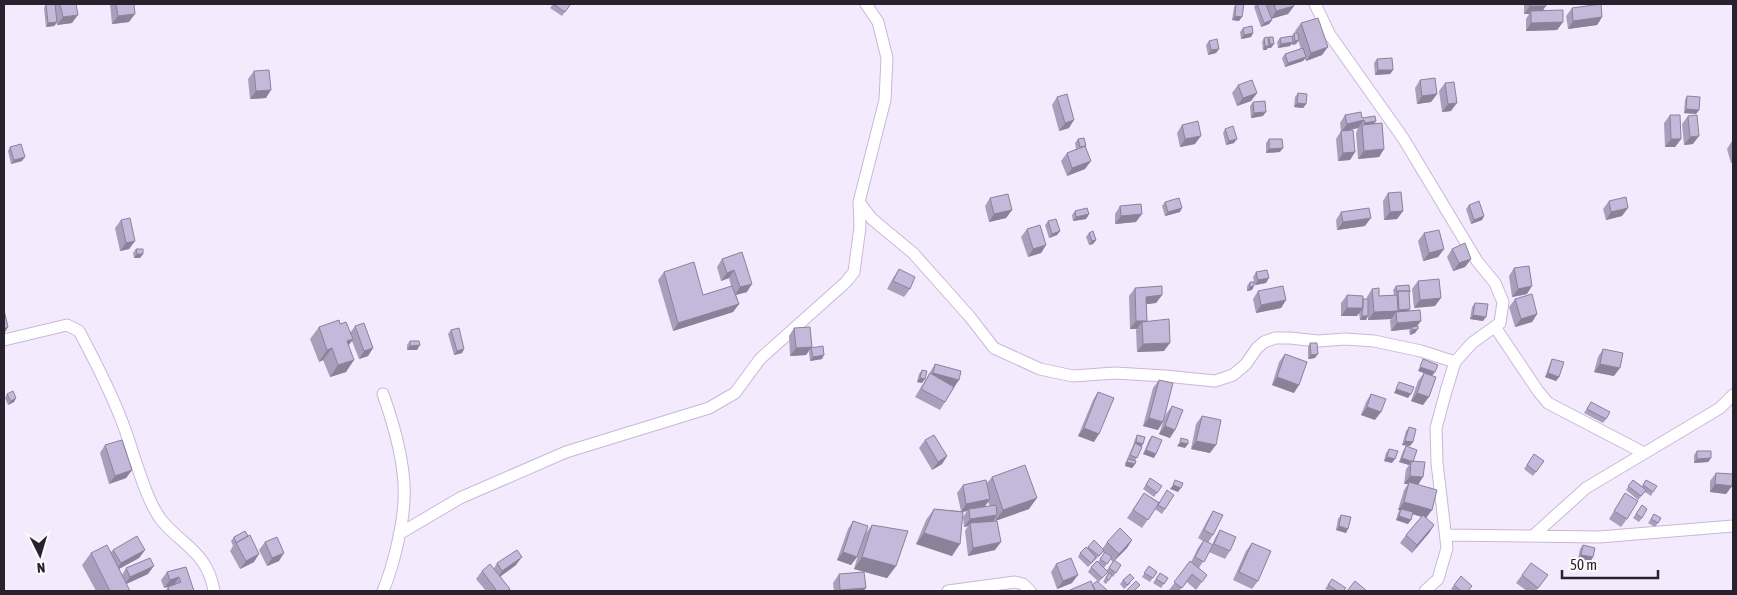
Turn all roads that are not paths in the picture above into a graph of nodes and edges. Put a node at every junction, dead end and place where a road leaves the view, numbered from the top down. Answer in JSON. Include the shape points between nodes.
{"nodes":[{"id":1,"x":866,"y":4,"type":"edge"},
{"id":2,"x":1315,"y":4,"type":"edge"},
{"id":3,"x":859,"y":202,"type":"junction"},
{"id":4,"x":1495,"y":327,"type":"junction"},
{"id":5,"x":4,"y":340,"type":"edge"},
{"id":6,"x":1455,"y":362,"type":"junction"},
{"id":7,"x":383,"y":394,"type":"dead end"},
{"id":8,"x":1733,"y":395,"type":"edge"},
{"id":9,"x":1644,"y":453,"type":"junction"},
{"id":10,"x":1733,"y":526,"type":"edge"},
{"id":11,"x":399,"y":534,"type":"junction"},
{"id":12,"x":1446,"y":535,"type":"junction"},
{"id":13,"x":1534,"y":535,"type":"junction"},
{"id":14,"x":214,"y":591,"type":"edge"},
{"id":15,"x":383,"y":591,"type":"edge"},
{"id":16,"x":948,"y":591,"type":"edge"},
{"id":17,"x":1030,"y":591,"type":"edge"},
{"id":18,"x":1425,"y":591,"type":"edge"}],
"edges":[{"from":1,"to":3,"type":"street","via":[[878,22],[886,58],[885,100]]},
{"from":2,"to":4,"type":"street","via":[[1330,35],[1402,138],[1495,283],[1503,302],[1500,323]]},
{"from":3,"to":6,"type":"street","via":[[872,219],[913,253],[994,348],[1040,369],[1072,376],[1115,373],[1215,381],[1233,375],[1257,348],[1275,338],[1374,341]]},
{"from":3,"to":11,"type":"street","via":[[860,227],[854,272],[760,359],[735,393],[709,408],[566,452],[460,498]]},
{"from":4,"to":6,"type":"street","via":[[1472,343]]},
{"from":4,"to":9,"type":"street","via":[[1548,403]]},
{"from":5,"to":14,"type":"street","via":[[68,325],[78,331],[122,421],[152,505],[163,522],[202,559]]},
{"from":6,"to":12,"type":"street","via":[[1436,428]]},
{"from":7,"to":11,"type":"street","via":[[391,415],[403,473],[404,501]]},
{"from":8,"to":9,"type":"street","via":[[1720,408]]},
{"from":9,"to":13,"type":"street","via":[[1586,488]]},
{"from":10,"to":13,"type":"street","via":[[1599,537]]},
{"from":11,"to":15,"type":"street"},
{"from":12,"to":13,"type":"street"},
{"from":12,"to":18,"type":"street","via":[[1447,548],[1438,579]]},
{"from":16,"to":17,"type":"street","via":[[1015,582]]}]}
